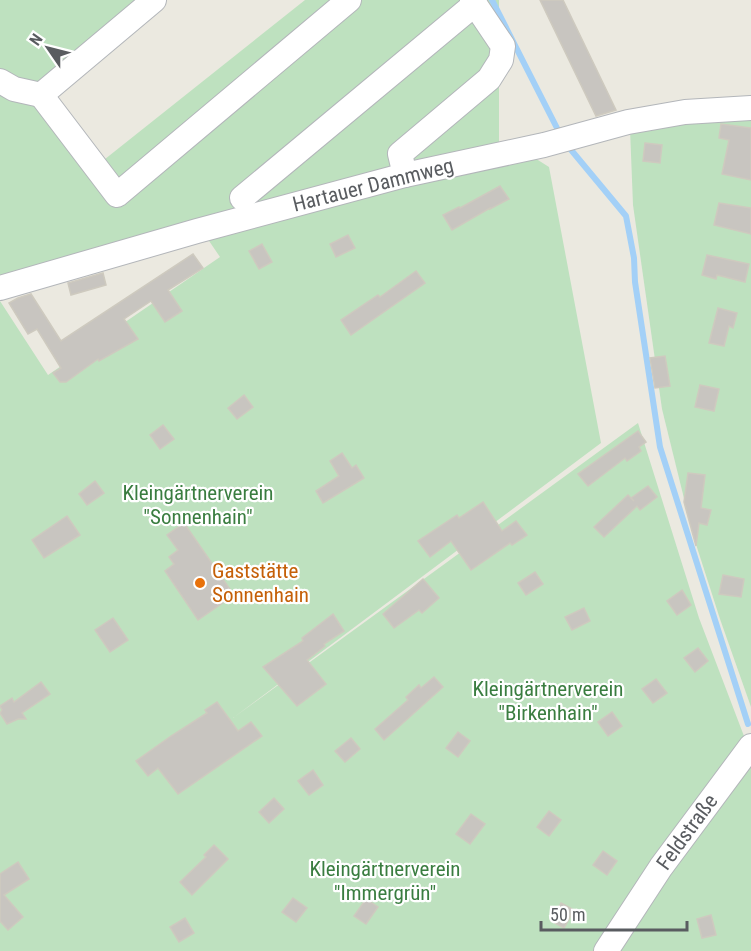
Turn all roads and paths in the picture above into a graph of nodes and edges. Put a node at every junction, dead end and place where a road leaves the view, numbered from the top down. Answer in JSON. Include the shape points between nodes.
{"nodes":[{"id":1,"x":154,"y":0,"type":"edge"},
{"id":2,"x":349,"y":0,"type":"edge"},
{"id":3,"x":474,"y":2,"type":"edge"},
{"id":4,"x":0,"y":81,"type":"edge"},
{"id":5,"x":41,"y":95,"type":"junction"},
{"id":6,"x":751,"y":108,"type":"edge"},
{"id":7,"x":405,"y":175,"type":"junction"},
{"id":8,"x":242,"y":198,"type":"dead end"},
{"id":9,"x":0,"y":288,"type":"edge"},
{"id":10,"x":751,"y":746,"type":"edge"},
{"id":11,"x":606,"y":951,"type":"edge"}],
"edges":[{"from":1,"to":5,"type":"street"},
{"from":2,"to":5,"type":"street","via":[[117,195]]},
{"from":3,"to":7,"type":"street","via":[[503,46],[501,60],[489,79],[400,154]]},
{"from":3,"to":8,"type":"street"},
{"from":4,"to":5,"type":"street","via":[[14,89]]},
{"from":6,"to":7,"type":"street","name":"Hartauer Dammweg","via":[[685,112],[628,122]]},
{"from":7,"to":9,"type":"street","name":"Hartauer Dammweg"},
{"from":10,"to":11,"type":"street","name":"Feldstraße","via":[[661,867]]}]}
